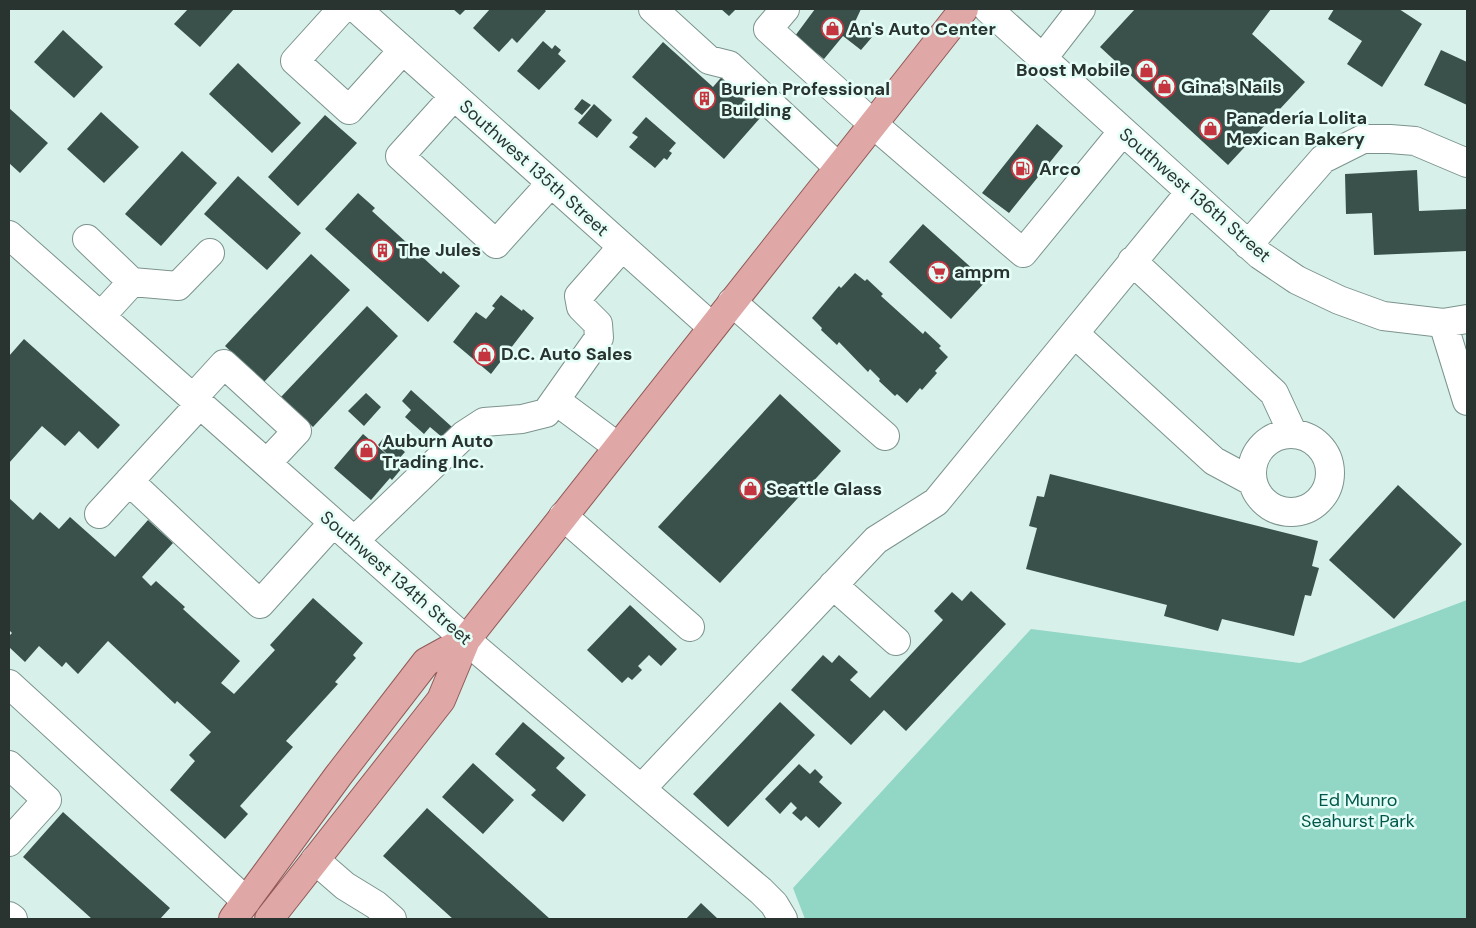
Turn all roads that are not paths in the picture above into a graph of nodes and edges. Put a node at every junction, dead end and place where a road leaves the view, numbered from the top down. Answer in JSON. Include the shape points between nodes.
{"nodes":[{"id":1,"x":342,"y":9,"type":"edge"},
{"id":2,"x":357,"y":9,"type":"edge"},
{"id":3,"x":653,"y":9,"type":"edge"},
{"id":4,"x":786,"y":9,"type":"edge"},
{"id":5,"x":964,"y":9,"type":"edge"},
{"id":6,"x":988,"y":9,"type":"edge"},
{"id":7,"x":1081,"y":9,"type":"edge"},
{"id":8,"x":403,"y":50,"type":"junction"},
{"id":9,"x":1043,"y":58,"type":"junction"},
{"id":10,"x":454,"y":96,"type":"junction"},
{"id":11,"x":873,"y":124,"type":"junction"},
{"id":12,"x":1123,"y":131,"type":"junction"},
{"id":13,"x":1467,"y":163,"type":"edge"},
{"id":14,"x":838,"y":167,"type":"junction"},
{"id":15,"x":551,"y":183,"type":"junction"},
{"id":16,"x":1190,"y":192,"type":"junction"},
{"id":17,"x":9,"y":234,"type":"edge"},
{"id":18,"x":87,"y":239,"type":"dead end"},
{"id":19,"x":1248,"y":245,"type":"junction"},
{"id":20,"x":622,"y":247,"type":"junction"},
{"id":21,"x":210,"y":253,"type":"dead end"},
{"id":22,"x":1132,"y":261,"type":"junction"},
{"id":23,"x":132,"y":282,"type":"junction"},
{"id":24,"x":732,"y":302,"type":"junction"},
{"id":25,"x":100,"y":316,"type":"junction"},
{"id":26,"x":1455,"y":321,"type":"edge"},
{"id":27,"x":712,"y":327,"type":"junction"},
{"id":28,"x":1075,"y":334,"type":"junction"},
{"id":29,"x":555,"y":400,"type":"junction"},
{"id":30,"x":197,"y":401,"type":"junction"},
{"id":31,"x":1467,"y":401,"type":"edge"},
{"id":32,"x":1293,"y":434,"type":"junction"},
{"id":33,"x":885,"y":436,"type":"dead end"},
{"id":34,"x":618,"y":446,"type":"junction"},
{"id":35,"x":267,"y":463,"type":"junction"},
{"id":36,"x":129,"y":481,"type":"junction"},
{"id":37,"x":1253,"y":482,"type":"junction"},
{"id":38,"x":99,"y":514,"type":"dead end"},
{"id":39,"x":563,"y":516,"type":"junction"},
{"id":40,"x":333,"y":523,"type":"junction"},
{"id":41,"x":354,"y":541,"type":"junction"},
{"id":42,"x":833,"y":585,"type":"junction"},
{"id":43,"x":690,"y":627,"type":"dead end"},
{"id":44,"x":466,"y":640,"type":"junction"},
{"id":45,"x":896,"y":641,"type":"dead end"},
{"id":46,"x":9,"y":684,"type":"edge"},
{"id":47,"x":9,"y":765,"type":"edge"},
{"id":48,"x":642,"y":788,"type":"junction"},
{"id":49,"x":9,"y":842,"type":"edge"},
{"id":50,"x":315,"y":860,"type":"junction"},
{"id":51,"x":240,"y":910,"type":"edge"},
{"id":52,"x":9,"y":916,"type":"edge"},
{"id":53,"x":12,"y":919,"type":"edge"},
{"id":54,"x":269,"y":919,"type":"edge"},
{"id":55,"x":392,"y":919,"type":"edge"},
{"id":56,"x":783,"y":919,"type":"edge"}],
"edges":[{"from":1,"to":8,"type":"street","via":[[295,61],[349,110]]},
{"from":2,"to":8,"type":"street","name":"Southwest 135th Street"},
{"from":3,"to":14,"type":"street","via":[[709,60],[728,65]]},
{"from":4,"to":11,"type":"street","via":[[768,29]]},
{"from":5,"to":11,"type":"main road"},
{"from":6,"to":9,"type":"street","name":"Southwest 136th Street"},
{"from":7,"to":9,"type":"street"},
{"from":8,"to":10,"type":"street","name":"Southwest 135th Street"},
{"from":9,"to":12,"type":"street","name":"Southwest 136th Street"},
{"from":10,"to":15,"type":"street","name":"Southwest 135th Street"},
{"from":10,"to":15,"type":"street","via":[[400,156],[488,237],[496,244]]},
{"from":11,"to":12,"type":"street","via":[[1023,253]]},
{"from":11,"to":14,"type":"main road"},
{"from":12,"to":16,"type":"street","name":"Southwest 136th Street"},
{"from":13,"to":19,"type":"street","via":[[1415,141],[1363,139],[1323,159]]},
{"from":14,"to":24,"type":"main road"},
{"from":15,"to":20,"type":"street","name":"Southwest 135th Street"},
{"from":16,"to":19,"type":"street","name":"Southwest 136th Street"},
{"from":16,"to":22,"type":"street"},
{"from":17,"to":25,"type":"street","name":"Southwest 134th Street"},
{"from":18,"to":23,"type":"street"},
{"from":19,"to":26,"type":"street","name":"Southwest 136th Street","via":[[1298,280],[1339,300],[1383,316]]},
{"from":20,"to":27,"type":"street","name":"Southwest 135th Street"},
{"from":20,"to":29,"type":"street","via":[[579,296],[581,307],[598,324],[599,338]]},
{"from":21,"to":23,"type":"street","via":[[178,286]]},
{"from":22,"to":28,"type":"street"},
{"from":22,"to":32,"type":"street","via":[[1274,393]]},
{"from":23,"to":25,"type":"street"},
{"from":24,"to":27,"type":"main road"},
{"from":24,"to":33,"type":"street"},
{"from":25,"to":30,"type":"street","name":"Southwest 134th Street"},
{"from":26,"to":31,"type":"street","name":"Southwest 136th Street"},
{"from":27,"to":34,"type":"main road"},
{"from":28,"to":37,"type":"street","via":[[1214,462]]},
{"from":28,"to":42,"type":"street","via":[[936,502],[876,540]]},
{"from":29,"to":34,"type":"street"},
{"from":29,"to":41,"type":"street","via":[[546,413],[484,422],[464,435]]},
{"from":30,"to":35,"type":"street","name":"Southwest 134th Street"},
{"from":30,"to":35,"type":"street","via":[[224,364],[297,430]]},
{"from":30,"to":36,"type":"street"},
{"from":32,"to":37,"type":"street","via":[[1270,440],[1261,448],[1252,470]]},
{"from":32,"to":37,"type":"street","via":[[1316,444],[1326,458],[1330,476],[1320,498],[1305,509],[1288,512],[1266,503]]},
{"from":34,"to":39,"type":"main road"},
{"from":35,"to":40,"type":"street","name":"Southwest 134th Street"},
{"from":36,"to":38,"type":"street"},
{"from":36,"to":40,"type":"street","via":[[260,604]]},
{"from":39,"to":43,"type":"street"},
{"from":39,"to":44,"type":"main road"},
{"from":40,"to":41,"type":"street","name":"Southwest 134th Street"},
{"from":41,"to":44,"type":"street","name":"Southwest 134th Street"},
{"from":42,"to":45,"type":"street"},
{"from":42,"to":48,"type":"street"},
{"from":44,"to":48,"type":"street","name":"Southwest 134th Street"},
{"from":44,"to":50,"type":"main road","via":[[441,700]]},
{"from":44,"to":51,"type":"main road","via":[[426,662]]},
{"from":46,"to":51,"type":"street"},
{"from":47,"to":49,"type":"street","via":[[47,800]]},
{"from":48,"to":56,"type":"street","name":"Southwest 134th Street","via":[[761,891]]},
{"from":50,"to":54,"type":"main road"},
{"from":50,"to":55,"type":"street","via":[[344,886]]},
{"from":52,"to":53,"type":"street"}]}
